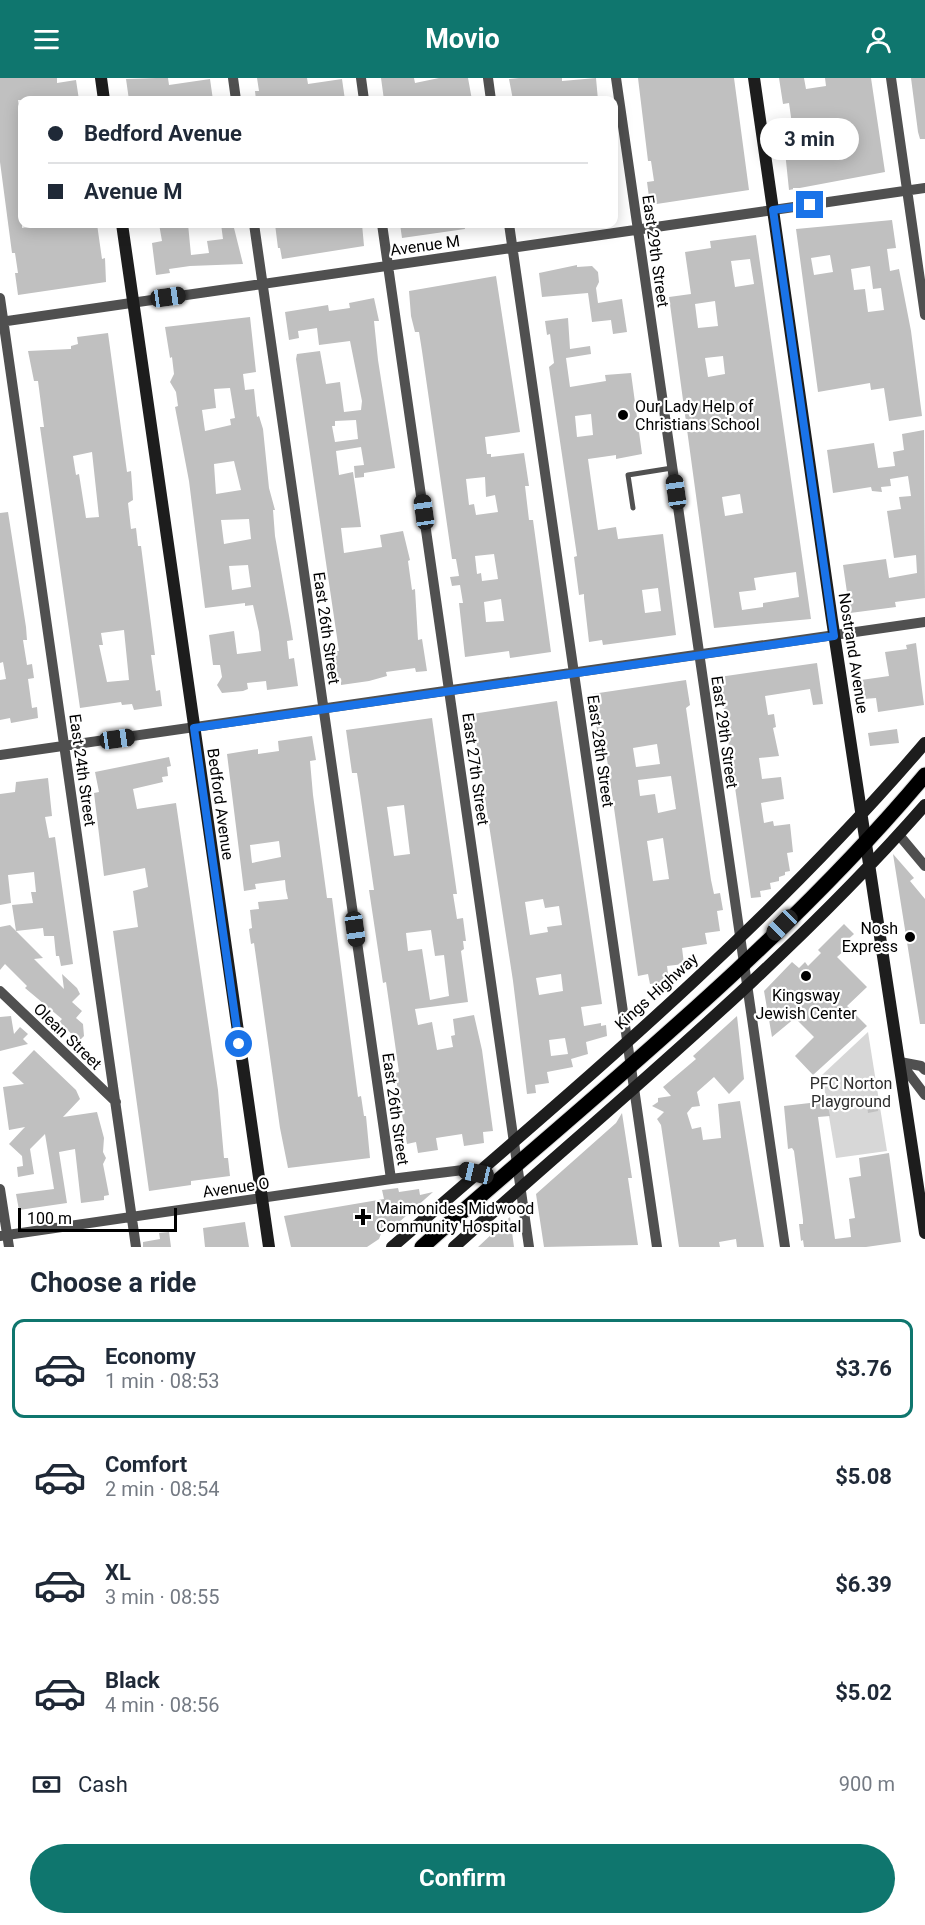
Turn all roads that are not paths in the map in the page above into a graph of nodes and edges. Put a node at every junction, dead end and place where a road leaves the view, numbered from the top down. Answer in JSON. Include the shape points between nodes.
{"nodes":[{"id":1,"x":101,"y":78,"type":"edge"},
{"id":2,"x":233,"y":78,"type":"edge"},
{"id":3,"x":361,"y":78,"type":"edge"},
{"id":4,"x":488,"y":78,"type":"edge"},
{"id":5,"x":616,"y":78,"type":"edge"},
{"id":6,"x":754,"y":78,"type":"edge"},
{"id":7,"x":891,"y":78,"type":"edge"},
{"id":8,"x":103,"y":96,"type":"edge"},
{"id":9,"x":235,"y":96,"type":"edge"},
{"id":10,"x":363,"y":96,"type":"edge"},
{"id":11,"x":490,"y":96,"type":"edge"},
{"id":12,"x":925,"y":188,"type":"edge"},
{"id":13,"x":907,"y":191,"type":"junction"},
{"id":14,"x":773,"y":210,"type":"junction"},
{"id":15,"x":123,"y":228,"type":"edge"},
{"id":16,"x":255,"y":228,"type":"edge"},
{"id":17,"x":383,"y":228,"type":"edge"},
{"id":18,"x":510,"y":228,"type":"edge"},
{"id":19,"x":638,"y":230,"type":"junction"},
{"id":20,"x":512,"y":248,"type":"junction"},
{"id":21,"x":388,"y":266,"type":"junction"},
{"id":22,"x":262,"y":284,"type":"junction"},
{"id":23,"x":0,"y":298,"type":"edge"},
{"id":24,"x":133,"y":302,"type":"junction"},
{"id":25,"x":925,"y":315,"type":"edge"},
{"id":26,"x":2,"y":321,"type":"edge"},
{"id":27,"x":672,"y":468,"type":"junction"},
{"id":28,"x":633,"y":508,"type":"dead end"},
{"id":29,"x":925,"y":622,"type":"edge"},
{"id":30,"x":834,"y":636,"type":"junction"},
{"id":31,"x":699,"y":655,"type":"junction"},
{"id":32,"x":574,"y":673,"type":"junction"},
{"id":33,"x":449,"y":691,"type":"junction"},
{"id":34,"x":324,"y":709,"type":"junction"},
{"id":35,"x":194,"y":728,"type":"junction"},
{"id":36,"x":925,"y":743,"type":"edge"},
{"id":37,"x":64,"y":746,"type":"junction"},
{"id":38,"x":0,"y":755,"type":"edge"},
{"id":39,"x":925,"y":776,"type":"edge"},
{"id":40,"x":925,"y":805,"type":"edge"},
{"id":41,"x":862,"y":816,"type":"junction"},
{"id":42,"x":899,"y":836,"type":"junction"},
{"id":43,"x":866,"y":842,"type":"junction"},
{"id":44,"x":925,"y":866,"type":"edge"},
{"id":45,"x":869,"y":868,"type":"junction"},
{"id":46,"x":740,"y":939,"type":"junction"},
{"id":47,"x":743,"y":963,"type":"junction"},
{"id":48,"x":747,"y":985,"type":"junction"},
{"id":49,"x":0,"y":991,"type":"edge"},
{"id":50,"x":629,"y":1041,"type":"junction"},
{"id":51,"x":900,"y":1062,"type":"junction"},
{"id":52,"x":631,"y":1063,"type":"junction"},
{"id":53,"x":925,"y":1070,"type":"edge"},
{"id":54,"x":634,"y":1086,"type":"junction"},
{"id":55,"x":925,"y":1095,"type":"edge"},
{"id":56,"x":116,"y":1102,"type":"junction"},
{"id":57,"x":514,"y":1140,"type":"junction"},
{"id":58,"x":517,"y":1163,"type":"junction"},
{"id":59,"x":476,"y":1173,"type":"junction"},
{"id":60,"x":391,"y":1179,"type":"junction"},
{"id":61,"x":520,"y":1188,"type":"junction"},
{"id":62,"x":0,"y":1189,"type":"edge"},
{"id":63,"x":262,"y":1198,"type":"junction"},
{"id":64,"x":132,"y":1217,"type":"junction"},
{"id":65,"x":925,"y":1233,"type":"edge"},
{"id":66,"x":3,"y":1235,"type":"edge"},
{"id":67,"x":394,"y":1246,"type":"edge"},
{"id":68,"x":9,"y":1247,"type":"edge"},
{"id":69,"x":136,"y":1247,"type":"edge"},
{"id":70,"x":269,"y":1247,"type":"edge"},
{"id":71,"x":422,"y":1247,"type":"edge"},
{"id":72,"x":454,"y":1247,"type":"edge"},
{"id":73,"x":528,"y":1247,"type":"edge"},
{"id":74,"x":657,"y":1247,"type":"edge"},
{"id":75,"x":785,"y":1247,"type":"edge"}],
"edges":[{"from":1,"to":8,"type":"main road"},
{"from":2,"to":9,"type":"street"},
{"from":3,"to":10,"type":"street"},
{"from":4,"to":11,"type":"street"},
{"from":5,"to":19,"type":"street","name":"East 29th Street"},
{"from":6,"to":14,"type":"main road","name":"Nostrand Avenue"},
{"from":7,"to":13,"type":"street"},
{"from":12,"to":13,"type":"street","name":"Avenue M"},
{"from":13,"to":14,"type":"street","name":"Avenue M"},
{"from":13,"to":25,"type":"street"},
{"from":14,"to":19,"type":"street","name":"Avenue M"},
{"from":14,"to":30,"type":"main road","name":"Nostrand Avenue"},
{"from":15,"to":24,"type":"main road","name":"Bedford Avenue"},
{"from":16,"to":22,"type":"street","name":"East 26th Street"},
{"from":17,"to":21,"type":"street","name":"East 27th Street"},
{"from":18,"to":20,"type":"street","name":"East 28th Street"},
{"from":19,"to":20,"type":"street","name":"Avenue M"},
{"from":19,"to":27,"type":"street","name":"East 29th Street"},
{"from":20,"to":21,"type":"street","name":"Avenue M"},
{"from":20,"to":32,"type":"street","name":"East 28th Street"},
{"from":21,"to":22,"type":"street","name":"Avenue M"},
{"from":21,"to":33,"type":"street","name":"East 27th Street"},
{"from":22,"to":24,"type":"street","name":"Avenue M"},
{"from":22,"to":34,"type":"street","name":"East 26th Street"},
{"from":23,"to":26,"type":"street","name":"East 24th Street"},
{"from":24,"to":26,"type":"street","name":"Avenue M"},
{"from":24,"to":35,"type":"main road","name":"Bedford Avenue"},
{"from":26,"to":37,"type":"street","name":"East 24th Street"},
{"from":27,"to":28,"type":"lane","via":[[628,475]]},
{"from":27,"to":31,"type":"street","name":"East 29th Street"},
{"from":29,"to":30,"type":"street"},
{"from":30,"to":31,"type":"street"},
{"from":30,"to":41,"type":"main road","name":"Nostrand Avenue"},
{"from":31,"to":32,"type":"street"},
{"from":31,"to":46,"type":"street","name":"East 29th Street"},
{"from":32,"to":33,"type":"street"},
{"from":32,"to":50,"type":"street","name":"East 28th Street"},
{"from":33,"to":34,"type":"street"},
{"from":33,"to":57,"type":"street","name":"East 27th Street"},
{"from":34,"to":35,"type":"street"},
{"from":34,"to":60,"type":"street","name":"East 26th Street"},
{"from":35,"to":37,"type":"street"},
{"from":35,"to":63,"type":"main road","name":"Bedford Avenue"},
{"from":36,"to":41,"type":"main road","name":"Kings Highway"},
{"from":37,"to":38,"type":"street"},
{"from":37,"to":56,"type":"street","name":"East 24th Street"},
{"from":39,"to":43,"type":"main road"},
{"from":40,"to":42,"type":"main road"},
{"from":41,"to":43,"type":"main road","name":"Nostrand Avenue"},
{"from":41,"to":46,"type":"main road","name":"Kings Highway"},
{"from":42,"to":44,"type":"street"},
{"from":42,"to":45,"type":"main road"},
{"from":43,"to":45,"type":"main road","name":"Nostrand Avenue"},
{"from":43,"to":47,"type":"main road"},
{"from":45,"to":48,"type":"main road"},
{"from":45,"to":51,"type":"main road","name":"Nostrand Avenue"},
{"from":46,"to":47,"type":"street","name":"East 29th Street"},
{"from":46,"to":50,"type":"main road","name":"Kings Highway"},
{"from":47,"to":48,"type":"street","name":"East 29th Street"},
{"from":47,"to":52,"type":"main road"},
{"from":48,"to":54,"type":"main road"},
{"from":48,"to":75,"type":"street","name":"East 29th Street"},
{"from":49,"to":56,"type":"street","name":"Olean Street"},
{"from":50,"to":52,"type":"street","name":"East 28th Street"},
{"from":50,"to":57,"type":"main road","name":"Kings Highway"},
{"from":51,"to":53,"type":"street"},
{"from":51,"to":55,"type":"street"},
{"from":51,"to":65,"type":"main road","name":"Nostrand Avenue"},
{"from":52,"to":54,"type":"street","name":"East 28th Street"},
{"from":52,"to":58,"type":"main road"},
{"from":54,"to":61,"type":"main road"},
{"from":54,"to":74,"type":"street","name":"East 28th Street"},
{"from":56,"to":64,"type":"street","name":"East 24th Street"},
{"from":57,"to":58,"type":"street","name":"East 27th Street"},
{"from":57,"to":59,"type":"main road","name":"Kings Highway"},
{"from":58,"to":61,"type":"street","name":"East 27th Street"},
{"from":58,"to":71,"type":"main road"},
{"from":59,"to":60,"type":"street","name":"Avenue O","via":[[463,1170]]},
{"from":59,"to":67,"type":"main road","name":"Kings Highway"},
{"from":60,"to":63,"type":"street","name":"Avenue O"},
{"from":61,"to":72,"type":"main road"},
{"from":61,"to":73,"type":"street","name":"East 27th Street"},
{"from":62,"to":66,"type":"street"},
{"from":63,"to":64,"type":"street","name":"Avenue O"},
{"from":63,"to":70,"type":"main road","name":"Bedford Avenue"},
{"from":64,"to":66,"type":"street","name":"Avenue O"},
{"from":64,"to":69,"type":"street","name":"East 24th Street"},
{"from":66,"to":68,"type":"street"}]}
